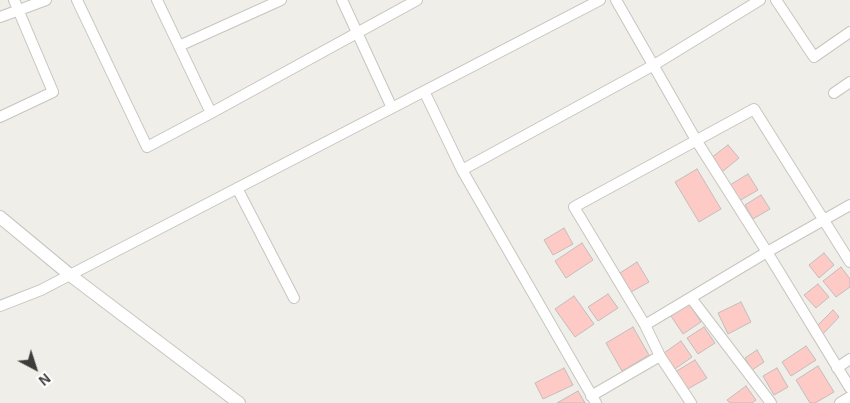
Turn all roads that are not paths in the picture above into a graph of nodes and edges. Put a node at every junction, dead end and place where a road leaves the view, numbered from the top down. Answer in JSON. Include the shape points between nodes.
{"nodes":[{"id":1,"x":46,"y":0,"type":"edge"},
{"id":2,"x":77,"y":0,"type":"edge"},
{"id":3,"x":157,"y":0,"type":"edge"},
{"id":4,"x":281,"y":0,"type":"edge"},
{"id":5,"x":342,"y":0,"type":"edge"},
{"id":6,"x":418,"y":0,"type":"edge"},
{"id":7,"x":600,"y":0,"type":"edge"},
{"id":8,"x":616,"y":0,"type":"edge"},
{"id":9,"x":760,"y":0,"type":"edge"},
{"id":10,"x":776,"y":0,"type":"edge"},
{"id":11,"x":16,"y":5,"type":"edge"},
{"id":12,"x":0,"y":16,"type":"edge"},
{"id":13,"x":358,"y":32,"type":"junction"},
{"id":14,"x":850,"y":32,"type":"edge"},
{"id":15,"x":179,"y":46,"type":"junction"},
{"id":16,"x":654,"y":66,"type":"junction"},
{"id":17,"x":850,"y":82,"type":"edge"},
{"id":18,"x":424,"y":91,"type":"junction"},
{"id":19,"x":834,"y":93,"type":"dead end"},
{"id":20,"x":392,"y":108,"type":"junction"},
{"id":21,"x":210,"y":113,"type":"junction"},
{"id":22,"x":0,"y":117,"type":"edge"},
{"id":23,"x":696,"y":140,"type":"junction"},
{"id":24,"x":462,"y":170,"type":"junction"},
{"id":25,"x":237,"y":188,"type":"junction"},
{"id":26,"x":850,"y":206,"type":"edge"},
{"id":27,"x":0,"y":217,"type":"edge"},
{"id":28,"x":823,"y":219,"type":"junction"},
{"id":29,"x":767,"y":252,"type":"junction"},
{"id":30,"x":850,"y":262,"type":"edge"},
{"id":31,"x":70,"y":274,"type":"junction"},
{"id":32,"x":294,"y":298,"type":"dead end"},
{"id":33,"x":692,"y":298,"type":"junction"},
{"id":34,"x":0,"y":306,"type":"edge"},
{"id":35,"x":645,"y":325,"type":"junction"},
{"id":36,"x":660,"y":356,"type":"junction"},
{"id":37,"x":850,"y":359,"type":"edge"},
{"id":38,"x":837,"y":368,"type":"junction"},
{"id":39,"x":850,"y":388,"type":"edge"},
{"id":40,"x":850,"y":397,"type":"edge"},
{"id":41,"x":593,"y":399,"type":"edge"},
{"id":42,"x":239,"y":403,"type":"edge"},
{"id":43,"x":691,"y":403,"type":"edge"},
{"id":44,"x":771,"y":403,"type":"edge"},
{"id":45,"x":840,"y":403,"type":"edge"}],
"edges":[{"from":1,"to":11,"type":"street"},
{"from":2,"to":21,"type":"street","via":[[147,147]]},
{"from":3,"to":15,"type":"street"},
{"from":4,"to":15,"type":"street"},
{"from":5,"to":13,"type":"street"},
{"from":6,"to":13,"type":"street"},
{"from":7,"to":18,"type":"street"},
{"from":8,"to":16,"type":"street"},
{"from":9,"to":16,"type":"street"},
{"from":10,"to":14,"type":"street","via":[[814,57]]},
{"from":11,"to":12,"type":"street"},
{"from":11,"to":22,"type":"street","via":[[53,92]]},
{"from":13,"to":20,"type":"street"},
{"from":13,"to":21,"type":"street"},
{"from":15,"to":21,"type":"street"},
{"from":16,"to":23,"type":"street"},
{"from":16,"to":24,"type":"street"},
{"from":17,"to":19,"type":"street"},
{"from":18,"to":20,"type":"street"},
{"from":18,"to":24,"type":"street"},
{"from":20,"to":25,"type":"street"},
{"from":23,"to":28,"type":"street","via":[[754,109]]},
{"from":23,"to":29,"type":"street"},
{"from":23,"to":35,"type":"street","via":[[574,207]]},
{"from":24,"to":41,"type":"street"},
{"from":25,"to":31,"type":"street"},
{"from":25,"to":32,"type":"street"},
{"from":26,"to":28,"type":"street"},
{"from":27,"to":31,"type":"street"},
{"from":28,"to":29,"type":"street"},
{"from":28,"to":30,"type":"street"},
{"from":29,"to":33,"type":"street"},
{"from":29,"to":38,"type":"street"},
{"from":31,"to":34,"type":"street"},
{"from":31,"to":42,"type":"street"},
{"from":33,"to":35,"type":"street"},
{"from":33,"to":44,"type":"street"},
{"from":35,"to":36,"type":"street"},
{"from":36,"to":41,"type":"street"},
{"from":36,"to":43,"type":"street"},
{"from":37,"to":38,"type":"street"},
{"from":38,"to":39,"type":"street"},
{"from":40,"to":45,"type":"street"}]}
